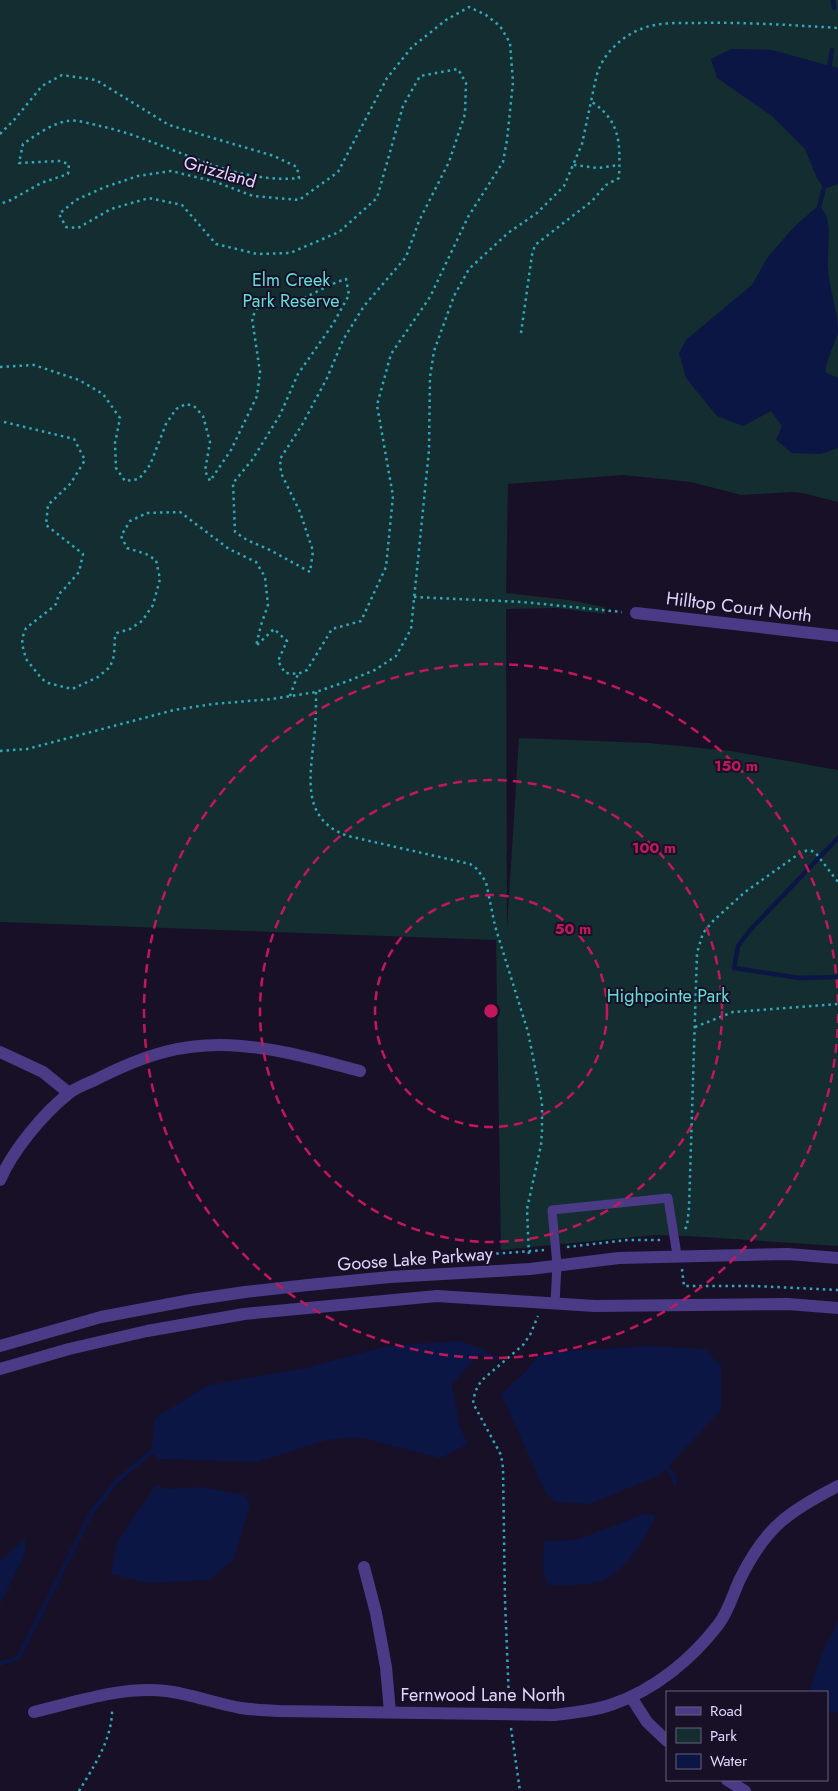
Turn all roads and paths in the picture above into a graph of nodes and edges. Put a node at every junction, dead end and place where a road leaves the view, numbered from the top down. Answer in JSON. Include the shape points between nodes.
{"nodes":[{"id":1,"x":838,"y":28,"type":"edge"},
{"id":2,"x":591,"y":102,"type":"junction"},
{"id":3,"x":0,"y":134,"type":"edge"},
{"id":4,"x":574,"y":165,"type":"junction"},
{"id":5,"x":619,"y":165,"type":"junction"},
{"id":6,"x":0,"y":204,"type":"edge"},
{"id":7,"x":521,"y":333,"type":"dead end"},
{"id":8,"x":0,"y":367,"type":"edge"},
{"id":9,"x":0,"y":422,"type":"edge"},
{"id":10,"x":414,"y":597,"type":"junction"},
{"id":11,"x":636,"y":613,"type":"joint"},
{"id":12,"x":838,"y":636,"type":"edge"},
{"id":13,"x":298,"y":674,"type":"junction"},
{"id":14,"x":316,"y":692,"type":"junction"},
{"id":15,"x":290,"y":696,"type":"junction"},
{"id":16,"x":0,"y":752,"type":"edge"},
{"id":17,"x":838,"y":882,"type":"edge"},
{"id":18,"x":838,"y":1004,"type":"edge"},
{"id":19,"x":695,"y":1026,"type":"junction"},
{"id":20,"x":0,"y":1052,"type":"edge"},
{"id":21,"x":360,"y":1071,"type":"dead end"},
{"id":22,"x":69,"y":1093,"type":"junction"},
{"id":23,"x":0,"y":1180,"type":"edge"},
{"id":24,"x":674,"y":1237,"type":"junction"},
{"id":25,"x":556,"y":1248,"type":"junction"},
{"id":26,"x":528,"y":1252,"type":"junction"},
{"id":27,"x":679,"y":1255,"type":"junction"},
{"id":28,"x":838,"y":1258,"type":"edge"},
{"id":29,"x":404,"y":1261,"type":"dead end"},
{"id":30,"x":557,"y":1265,"type":"junction"},
{"id":31,"x":530,"y":1269,"type":"junction"},
{"id":32,"x":838,"y":1290,"type":"edge"},
{"id":33,"x":540,"y":1302,"type":"junction"},
{"id":34,"x":555,"y":1303,"type":"junction"},
{"id":35,"x":838,"y":1308,"type":"edge"},
{"id":36,"x":0,"y":1346,"type":"edge"},
{"id":37,"x":0,"y":1369,"type":"edge"},
{"id":38,"x":838,"y":1486,"type":"edge"},
{"id":39,"x":364,"y":1567,"type":"dead end"},
{"id":40,"x":112,"y":1694,"type":"junction"},
{"id":41,"x":631,"y":1697,"type":"junction"},
{"id":42,"x":34,"y":1712,"type":"dead end"},
{"id":43,"x":390,"y":1712,"type":"junction"},
{"id":44,"x":510,"y":1715,"type":"junction"},
{"id":45,"x":666,"y":1740,"type":"edge"},
{"id":46,"x":729,"y":1781,"type":"edge"},
{"id":47,"x":79,"y":1791,"type":"edge"},
{"id":48,"x":520,"y":1791,"type":"edge"},
{"id":49,"x":745,"y":1791,"type":"edge"}],
"edges":[{"from":1,"to":2,"type":"path","via":[[726,23],[649,26],[629,35],[605,57],[599,67]]},
{"from":2,"to":4,"type":"path","via":[[587,129]]},
{"from":2,"to":5,"type":"path","via":[[604,110],[615,126],[620,147]]},
{"from":3,"to":6,"type":"path","name":"Grizzland","via":[[42,86],[62,75],[96,80],[169,125],[274,156],[297,167],[299,178],[286,179],[227,169],[125,131],[68,120],[40,132],[23,144],[20,163],[59,161],[69,164],[68,174],[41,183]]},
{"from":4,"to":5,"type":"path","via":[[598,168]]},
{"from":4,"to":10,"type":"path","via":[[564,186],[554,197],[469,269],[454,296],[434,351],[430,377],[429,450]]},
{"from":5,"to":7,"type":"path","via":[[619,178],[606,185],[592,201],[535,245]]},
{"from":8,"to":13,"type":"path","name":"Grizzland","via":[[34,365],[79,380],[103,394],[120,418],[115,442],[116,468],[125,481],[138,479],[150,465],[166,424],[176,409],[186,404],[194,406],[204,416],[210,442],[206,471],[210,481],[235,442],[257,396],[260,372],[252,318],[259,305],[287,306],[346,280],[349,295],[334,324],[298,374],[280,415],[252,460],[233,483],[235,532],[310,572],[312,551],[300,512],[281,473],[280,459],[302,425],[343,340],[364,306],[406,257],[419,221],[449,162],[465,114],[466,83],[458,68],[420,76],[403,106],[377,198],[340,232],[290,253],[257,254],[216,244],[182,205],[149,198],[111,209],[78,228],[66,227],[59,214],[76,200],[105,187],[138,176],[172,171],[253,196],[299,200],[338,172],[387,78],[412,47],[469,6],[500,26],[510,42],[513,82],[503,162],[468,217],[430,298],[391,354],[377,405],[393,496],[386,566],[361,621],[332,629],[307,670]]},
{"from":9,"to":13,"type":"path","via":[[74,439],[85,460],[71,483],[48,505],[46,525],[83,554],[79,572],[59,594],[56,604],[32,622],[23,636],[26,659],[42,679],[72,689],[98,677],[110,667],[115,636],[142,621],[153,605],[160,579],[156,560],[127,548],[121,536],[130,521],[147,513],[180,512],[229,548],[256,562],[265,577],[268,605],[256,646],[274,629],[287,641],[278,661],[285,673]]},
{"from":10,"to":11,"type":"path","via":[[523,602]]},
{"from":10,"to":14,"type":"path","via":[[411,628],[396,656],[375,670]]},
{"from":11,"to":12,"type":"street","name":"Hilltop Court North"},
{"from":13,"to":15,"type":"path"},
{"from":14,"to":15,"type":"path"},
{"from":14,"to":26,"type":"path","via":[[310,781],[316,811],[323,821],[336,832],[348,836],[470,864],[486,882],[495,926],[528,1032],[542,1103],[541,1145],[527,1209]]},
{"from":15,"to":16,"type":"path","via":[[182,708],[27,749]]},
{"from":17,"to":19,"type":"path","via":[[815,852],[808,850],[745,892],[713,921],[702,933],[697,954]]},
{"from":18,"to":19,"type":"path","via":[[733,1012]]},
{"from":19,"to":24,"type":"path","via":[[689,1208],[687,1226]]},
{"from":20,"to":22,"type":"street","via":[[43,1072]]},
{"from":21,"to":22,"type":"street","via":[[281,1052],[240,1046],[200,1046],[161,1052],[124,1065]]},
{"from":22,"to":23,"type":"street","via":[[30,1132]]},
{"from":24,"to":25,"type":"path"},
{"from":24,"to":25,"type":"lane","via":[[668,1198],[552,1210]]},
{"from":24,"to":27,"type":"lane"},
{"from":25,"to":26,"type":"path"},
{"from":25,"to":30,"type":"lane"},
{"from":26,"to":29,"type":"path"},
{"from":26,"to":31,"type":"path"},
{"from":27,"to":28,"type":"street","name":"Goose Lake Parkway","via":[[788,1254]]},
{"from":27,"to":30,"type":"street","name":"Goose Lake Parkway"},
{"from":27,"to":32,"type":"path","via":[[684,1286]]},
{"from":30,"to":31,"type":"street","name":"Goose Lake Parkway"},
{"from":30,"to":34,"type":"lane"},
{"from":31,"to":36,"type":"street","name":"Goose Lake Parkway","via":[[390,1277],[245,1292],[101,1317]]},
{"from":33,"to":34,"type":"street"},
{"from":33,"to":37,"type":"street","via":[[437,1296],[244,1314],[147,1331]]},
{"from":33,"to":44,"type":"path","via":[[538,1318],[530,1335],[516,1353],[481,1381],[473,1403],[501,1455],[503,1468]]},
{"from":34,"to":35,"type":"street","via":[[595,1306],[788,1304]]},
{"from":38,"to":41,"type":"street","name":"Fernwood Lane North","via":[[808,1501],[762,1540],[719,1624],[674,1671]]},
{"from":39,"to":43,"type":"street","via":[[386,1667]]},
{"from":40,"to":42,"type":"street","name":"Fernwood Lane North"},
{"from":40,"to":43,"type":"street","name":"Fernwood Lane North","via":[[137,1690],[165,1691],[259,1710]]},
{"from":40,"to":47,"type":"path","via":[[108,1732],[100,1755]]},
{"from":41,"to":44,"type":"street","name":"Fernwood Lane North","via":[[580,1712],[553,1716]]},
{"from":41,"to":45,"type":"street","via":[[647,1722]]},
{"from":43,"to":44,"type":"street","name":"Fernwood Lane North"},
{"from":44,"to":48,"type":"path"},
{"from":46,"to":49,"type":"street"}]}
